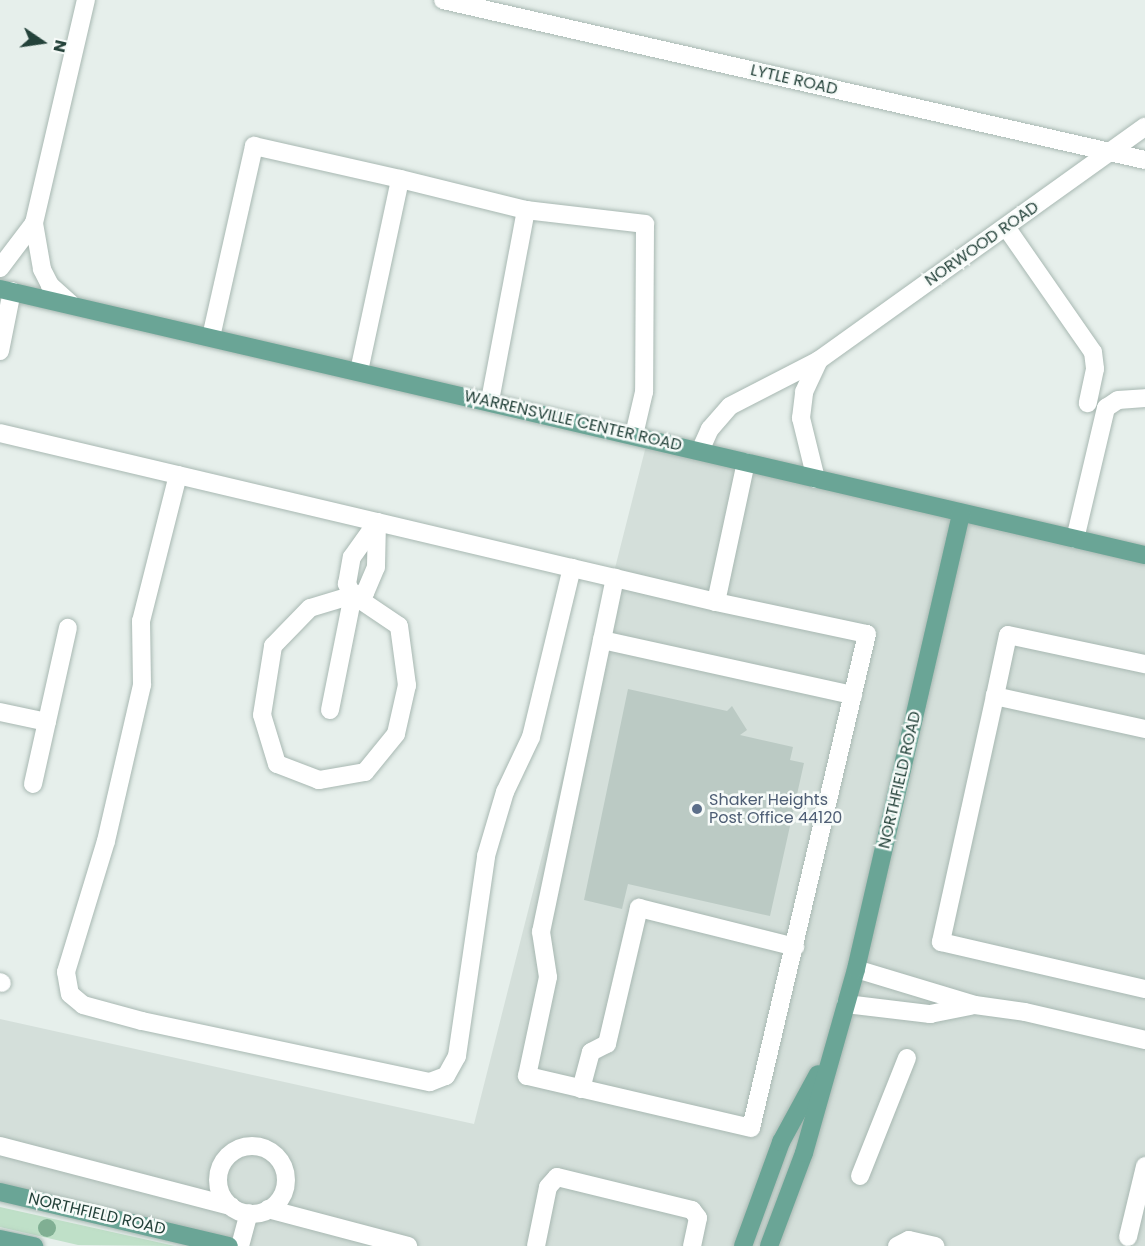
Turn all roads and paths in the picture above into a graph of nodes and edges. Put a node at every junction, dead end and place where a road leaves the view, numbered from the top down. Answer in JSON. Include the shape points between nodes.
{"nodes":[{"id":1,"x":86,"y":0,"type":"edge"},
{"id":2,"x":443,"y":0,"type":"edge"},
{"id":3,"x":1145,"y":127,"type":"edge"},
{"id":4,"x":1112,"y":152,"type":"junction"},
{"id":5,"x":1145,"y":160,"type":"edge"},
{"id":6,"x":400,"y":179,"type":"junction"},
{"id":7,"x":526,"y":210,"type":"junction"},
{"id":8,"x":34,"y":223,"type":"junction"},
{"id":9,"x":1006,"y":227,"type":"junction"},
{"id":10,"x":0,"y":268,"type":"edge"},
{"id":11,"x":6,"y":290,"type":"edge"},
{"id":12,"x":72,"y":305,"type":"junction"},
{"id":13,"x":211,"y":337,"type":"junction"},
{"id":14,"x":0,"y":351,"type":"edge"},
{"id":15,"x":819,"y":360,"type":"junction"},
{"id":16,"x":359,"y":371,"type":"junction"},
{"id":17,"x":1145,"y":398,"type":"edge"},
{"id":18,"x":490,"y":401,"type":"junction"},
{"id":19,"x":1088,"y":403,"type":"dead end"},
{"id":20,"x":0,"y":434,"type":"edge"},
{"id":21,"x":634,"y":435,"type":"junction"},
{"id":22,"x":700,"y":451,"type":"junction"},
{"id":23,"x":746,"y":462,"type":"junction"},
{"id":24,"x":177,"y":475,"type":"junction"},
{"id":25,"x":816,"y":479,"type":"junction"},
{"id":26,"x":961,"y":513,"type":"junction"},
{"id":27,"x":377,"y":522,"type":"junction"},
{"id":28,"x":1075,"y":539,"type":"junction"},
{"id":29,"x":1145,"y":555,"type":"edge"},
{"id":30,"x":572,"y":568,"type":"junction"},
{"id":31,"x":615,"y":578,"type":"junction"},
{"id":32,"x":353,"y":595,"type":"junction"},
{"id":33,"x":716,"y":602,"type":"junction"},
{"id":34,"x":68,"y":627,"type":"dead end"},
{"id":35,"x":602,"y":640,"type":"junction"},
{"id":36,"x":1145,"y":664,"type":"edge"},
{"id":37,"x":853,"y":695,"type":"junction"},
{"id":38,"x":994,"y":696,"type":"junction"},
{"id":39,"x":330,"y":710,"type":"dead end"},
{"id":40,"x":0,"y":712,"type":"edge"},
{"id":41,"x":47,"y":722,"type":"junction"},
{"id":42,"x":1145,"y":729,"type":"edge"},
{"id":43,"x":33,"y":784,"type":"dead end"},
{"id":44,"x":795,"y":947,"type":"junction"},
{"id":45,"x":856,"y":969,"type":"junction"},
{"id":46,"x":1145,"y":989,"type":"edge"},
{"id":47,"x":846,"y":1004,"type":"junction"},
{"id":48,"x":975,"y":1005,"type":"junction"},
{"id":49,"x":1145,"y":1040,"type":"edge"},
{"id":50,"x":832,"y":1046,"type":"junction"},
{"id":51,"x":906,"y":1058,"type":"dead end"},
{"id":52,"x":581,"y":1089,"type":"junction"},
{"id":53,"x":0,"y":1146,"type":"edge"},
{"id":54,"x":1145,"y":1166,"type":"edge"},
{"id":55,"x":860,"y":1176,"type":"dead end"},
{"id":56,"x":0,"y":1192,"type":"edge"},
{"id":57,"x":231,"y":1206,"type":"junction"},
{"id":58,"x":268,"y":1209,"type":"junction"},
{"id":59,"x":249,"y":1213,"type":"junction"},
{"id":60,"x":1128,"y":1237,"type":"dead end"},
{"id":61,"x":0,"y":1239,"type":"edge"},
{"id":62,"x":34,"y":1246,"type":"edge"},
{"id":63,"x":229,"y":1246,"type":"edge"},
{"id":64,"x":240,"y":1246,"type":"edge"},
{"id":65,"x":408,"y":1246,"type":"edge"},
{"id":66,"x":536,"y":1246,"type":"edge"},
{"id":67,"x":692,"y":1246,"type":"edge"},
{"id":68,"x":743,"y":1246,"type":"edge"},
{"id":69,"x":769,"y":1246,"type":"edge"},
{"id":70,"x":897,"y":1246,"type":"edge"},
{"id":71,"x":934,"y":1246,"type":"edge"}],
"edges":[{"from":1,"to":8,"type":"street"},
{"from":2,"to":4,"type":"street","name":"LYTLE ROAD"},
{"from":3,"to":4,"type":"street","name":"NORWOOD ROAD"},
{"from":4,"to":5,"type":"street","name":"LYTLE ROAD"},
{"from":4,"to":9,"type":"street","name":"NORWOOD ROAD"},
{"from":6,"to":7,"type":"street"},
{"from":6,"to":13,"type":"street","via":[[254,146]]},
{"from":6,"to":16,"type":"street"},
{"from":7,"to":18,"type":"street"},
{"from":7,"to":21,"type":"street","via":[[645,224],[644,392]]},
{"from":8,"to":10,"type":"street"},
{"from":8,"to":12,"type":"street","via":[[42,269],[50,285]]},
{"from":9,"to":15,"type":"street","name":"NORWOOD ROAD"},
{"from":9,"to":19,"type":"street","via":[[1093,352],[1095,369]]},
{"from":11,"to":12,"type":"main road","name":"WARRENSVILLE CENTER ROAD"},
{"from":11,"to":14,"type":"street"},
{"from":12,"to":13,"type":"main road","name":"WARRENSVILLE CENTER ROAD"},
{"from":13,"to":16,"type":"main road","name":"WARRENSVILLE CENTER ROAD"},
{"from":15,"to":22,"type":"street","name":"NORWOOD ROAD","via":[[730,406],[710,429]]},
{"from":15,"to":25,"type":"street","name":"NORWOOD ROAD","via":[[804,392],[801,418]]},
{"from":16,"to":18,"type":"main road","name":"WARRENSVILLE CENTER ROAD"},
{"from":17,"to":28,"type":"street","via":[[1118,400],[1106,408]]},
{"from":18,"to":21,"type":"main road","name":"WARRENSVILLE CENTER ROAD"},
{"from":20,"to":24,"type":"street"},
{"from":21,"to":22,"type":"main road","name":"WARRENSVILLE CENTER ROAD"},
{"from":22,"to":23,"type":"main road","name":"WARRENSVILLE CENTER ROAD"},
{"from":23,"to":25,"type":"main road","name":"WARRENSVILLE CENTER ROAD"},
{"from":23,"to":33,"type":"street"},
{"from":24,"to":27,"type":"street"},
{"from":24,"to":30,"type":"street","via":[[141,621],[142,685],[106,841],[66,972],[70,994],[83,1005],[141,1021],[430,1082],[446,1076],[457,1056],[486,856],[506,792],[531,737]]},
{"from":25,"to":26,"type":"main road","name":"WARRENSVILLE CENTER ROAD"},
{"from":26,"to":28,"type":"main road","name":"WARRENSVILLE CENTER ROAD"},
{"from":26,"to":45,"type":"main road","name":"NORTHFIELD ROAD"},
{"from":27,"to":30,"type":"street"},
{"from":27,"to":32,"type":"street","via":[[352,557],[347,584]]},
{"from":27,"to":32,"type":"street","via":[[376,567],[365,593]]},
{"from":28,"to":29,"type":"main road","name":"WARRENSVILLE CENTER ROAD"},
{"from":30,"to":31,"type":"street"},
{"from":31,"to":33,"type":"street"},
{"from":31,"to":35,"type":"street"},
{"from":32,"to":32,"type":"street","via":[[310,608],[273,646],[262,715],[277,764],[319,780],[365,772],[396,734],[407,685],[399,626]]},
{"from":32,"to":39,"type":"street"},
{"from":33,"to":37,"type":"street","via":[[867,634]]},
{"from":34,"to":41,"type":"street"},
{"from":35,"to":37,"type":"street"},
{"from":35,"to":52,"type":"street","via":[[541,932],[548,977],[527,1076]]},
{"from":36,"to":38,"type":"street","via":[[1008,634]]},
{"from":37,"to":44,"type":"street"},
{"from":38,"to":42,"type":"street"},
{"from":38,"to":46,"type":"street","via":[[941,942]]},
{"from":40,"to":41,"type":"street"},
{"from":41,"to":43,"type":"street"},
{"from":44,"to":52,"type":"street","via":[[639,908],[607,1044],[591,1052]]},
{"from":44,"to":52,"type":"street","via":[[751,1128]]},
{"from":45,"to":47,"type":"main road","name":"NORTHFIELD ROAD"},
{"from":45,"to":48,"type":"street"},
{"from":47,"to":48,"type":"street","via":[[930,1014]]},
{"from":47,"to":50,"type":"main road","name":"NORTHFIELD ROAD"},
{"from":48,"to":49,"type":"street","via":[[1025,1012]]},
{"from":50,"to":68,"type":"main road","name":"NORTHFIELD ROAD","via":[[782,1142]]},
{"from":50,"to":69,"type":"main road","name":"NORTHFIELD ROAD","via":[[804,1154]]},
{"from":51,"to":55,"type":"street"},
{"from":53,"to":57,"type":"street"},
{"from":54,"to":60,"type":"street"},
{"from":56,"to":63,"type":"main road","name":"NORTHFIELD ROAD"},
{"from":57,"to":58,"type":"street","via":[[223,1197],[218,1175],[229,1155],[249,1145],[271,1151],[284,1170],[284,1192]]},
{"from":57,"to":59,"type":"street"},
{"from":58,"to":59,"type":"street"},
{"from":58,"to":65,"type":"street"},
{"from":59,"to":64,"type":"street"},
{"from":61,"to":62,"type":"main road"},
{"from":66,"to":67,"type":"street","via":[[548,1187],[556,1178],[692,1209],[698,1218]]},
{"from":70,"to":71,"type":"street","via":[[909,1240]]}]}
